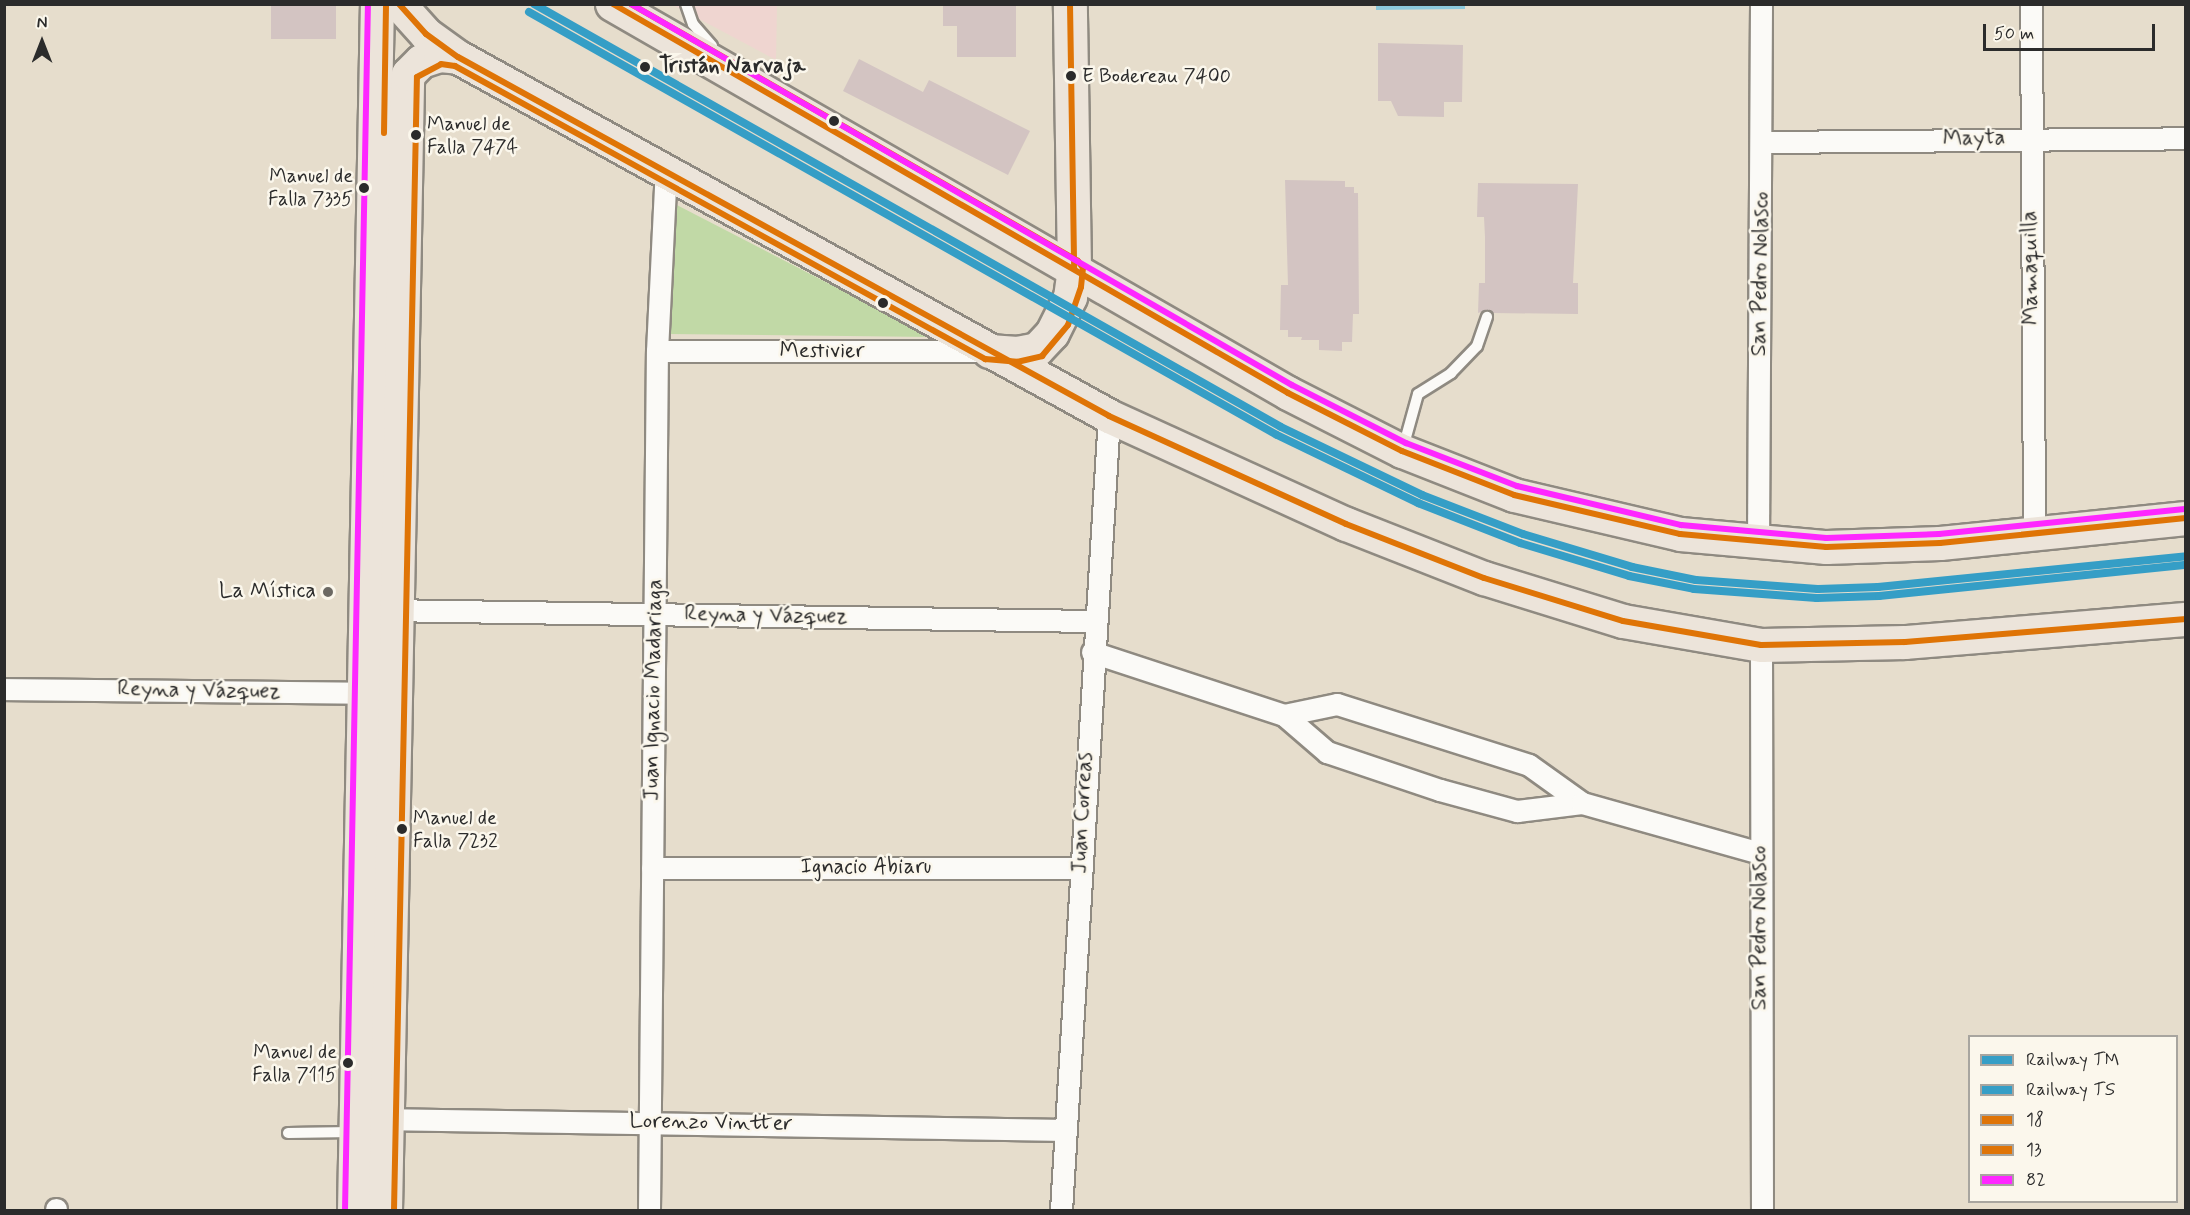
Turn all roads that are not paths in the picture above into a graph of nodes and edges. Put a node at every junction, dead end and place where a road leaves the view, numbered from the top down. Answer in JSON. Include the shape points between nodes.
{"nodes":[{"id":1,"x":377,"y":4,"type":"edge"},
{"id":2,"x":399,"y":4,"type":"edge"},
{"id":3,"x":612,"y":4,"type":"edge"},
{"id":4,"x":686,"y":4,"type":"edge"},
{"id":5,"x":1070,"y":4,"type":"edge"},
{"id":6,"x":1761,"y":4,"type":"edge"},
{"id":7,"x":2031,"y":4,"type":"edge"},
{"id":8,"x":458,"y":57,"type":"junction"},
{"id":9,"x":760,"y":88,"type":"junction"},
{"id":10,"x":2030,"y":138,"type":"junction"},
{"id":11,"x":2186,"y":138,"type":"edge"},
{"id":12,"x":1762,"y":142,"type":"junction"},
{"id":13,"x":666,"y":169,"type":"junction"},
{"id":14,"x":1074,"y":269,"type":"junction"},
{"id":15,"x":1487,"y":317,"type":"dead end"},
{"id":16,"x":657,"y":351,"type":"junction"},
{"id":17,"x":988,"y":351,"type":"junction"},
{"id":18,"x":1109,"y":416,"type":"junction"},
{"id":19,"x":1402,"y":451,"type":"junction"},
{"id":20,"x":2186,"y":518,"type":"edge"},
{"id":21,"x":2034,"y":532,"type":"junction"},
{"id":22,"x":1758,"y":543,"type":"junction"},
{"id":23,"x":382,"y":610,"type":"junction"},
{"id":24,"x":656,"y":614,"type":"junction"},
{"id":25,"x":2186,"y":619,"type":"edge"},
{"id":26,"x":1094,"y":621,"type":"junction"},
{"id":27,"x":1761,"y":645,"type":"junction"},
{"id":28,"x":1092,"y":652,"type":"junction"},
{"id":29,"x":4,"y":689,"type":"edge"},
{"id":30,"x":379,"y":693,"type":"junction"},
{"id":31,"x":1284,"y":715,"type":"junction"},
{"id":32,"x":1582,"y":803,"type":"junction"},
{"id":33,"x":1760,"y":853,"type":"junction"},
{"id":34,"x":652,"y":868,"type":"junction"},
{"id":35,"x":1080,"y":868,"type":"junction"},
{"id":36,"x":650,"y":1122,"type":"junction"},
{"id":37,"x":365,"y":1123,"type":"junction"},
{"id":38,"x":1066,"y":1130,"type":"junction"},
{"id":39,"x":288,"y":1133,"type":"dead end"},
{"id":40,"x":354,"y":1210,"type":"edge"},
{"id":41,"x":386,"y":1210,"type":"edge"},
{"id":42,"x":649,"y":1210,"type":"edge"},
{"id":43,"x":1061,"y":1210,"type":"edge"},
{"id":44,"x":1762,"y":1210,"type":"edge"}],
"edges":[{"from":1,"to":23,"type":"main road"},
{"from":2,"to":8,"type":"main road","via":[[431,39]]},
{"from":3,"to":9,"type":"main road"},
{"from":4,"to":9,"type":"lane","via":[[693,24],[705,39]]},
{"from":5,"to":14,"type":"main road"},
{"from":6,"to":12,"type":"street","name":"San Pedro Nolasco"},
{"from":7,"to":10,"type":"street","name":"Mamaquilla"},
{"from":8,"to":13,"type":"main road"},
{"from":8,"to":23,"type":"main road","via":[[440,55],[421,61],[408,75],[407,82]]},
{"from":9,"to":14,"type":"main road"},
{"from":10,"to":11,"type":"street","name":"Mayta"},
{"from":10,"to":12,"type":"street","name":"Mayta"},
{"from":10,"to":21,"type":"street","name":"Mamaquilla"},
{"from":12,"to":22,"type":"street","name":"San Pedro Nolasco"},
{"from":13,"to":16,"type":"street","name":"Juan Ignacio Madariaga"},
{"from":13,"to":17,"type":"main road"},
{"from":14,"to":17,"type":"main road","via":[[1066,306],[1044,342],[1027,352]]},
{"from":14,"to":19,"type":"main road","via":[[1209,350]]},
{"from":15,"to":19,"type":"lane","via":[[1477,346],[1451,373],[1418,394]]},
{"from":16,"to":17,"type":"street","name":"Mestivier"},
{"from":16,"to":24,"type":"street","name":"Juan Ignacio Madariaga"},
{"from":17,"to":18,"type":"main road"},
{"from":18,"to":26,"type":"street","name":"Juan Correas"},
{"from":18,"to":27,"type":"main road","via":[[1346,524],[1484,578],[1623,621]]},
{"from":19,"to":22,"type":"main road","via":[[1465,477],[1554,506],[1658,530]]},
{"from":20,"to":21,"type":"main road"},
{"from":21,"to":22,"type":"main road","via":[[1866,546]]},
{"from":23,"to":24,"type":"street","name":"Reyna y Vázquez"},
{"from":23,"to":30,"type":"main road"},
{"from":24,"to":26,"type":"street","name":"Reyna y Vázquez"},
{"from":24,"to":34,"type":"street","name":"Juan Ignacio Madariaga"},
{"from":25,"to":27,"type":"main road","via":[[1884,644]]},
{"from":26,"to":28,"type":"street","name":"Juan Correas"},
{"from":27,"to":33,"type":"street","name":"San Pedro Nolasco"},
{"from":28,"to":31,"type":"street"},
{"from":28,"to":35,"type":"street","name":"Juan Correas"},
{"from":29,"to":30,"type":"street","name":"Reyna y Vázquez"},
{"from":30,"to":37,"type":"main road"},
{"from":31,"to":32,"type":"street","via":[[1337,704],[1529,765]]},
{"from":31,"to":32,"type":"street","via":[[1327,752],[1440,790],[1516,811]]},
{"from":32,"to":33,"type":"street"},
{"from":33,"to":44,"type":"street","name":"San Pedro Nolasco"},
{"from":34,"to":35,"type":"street","name":"Ignacio Abiaru"},
{"from":34,"to":36,"type":"street","name":"Juan Ignacio Madariaga"},
{"from":35,"to":38,"type":"street","name":"Juan Correas"},
{"from":36,"to":37,"type":"street","name":"Lorenzo Vintter"},
{"from":36,"to":38,"type":"street","name":"Lorenzo Vintter"},
{"from":36,"to":42,"type":"street","name":"Juan Ignacio Madariaga"},
{"from":37,"to":39,"type":"lane"},
{"from":37,"to":40,"type":"main road"},
{"from":37,"to":41,"type":"main road"},
{"from":38,"to":43,"type":"street","name":"Juan Correas"}]}
